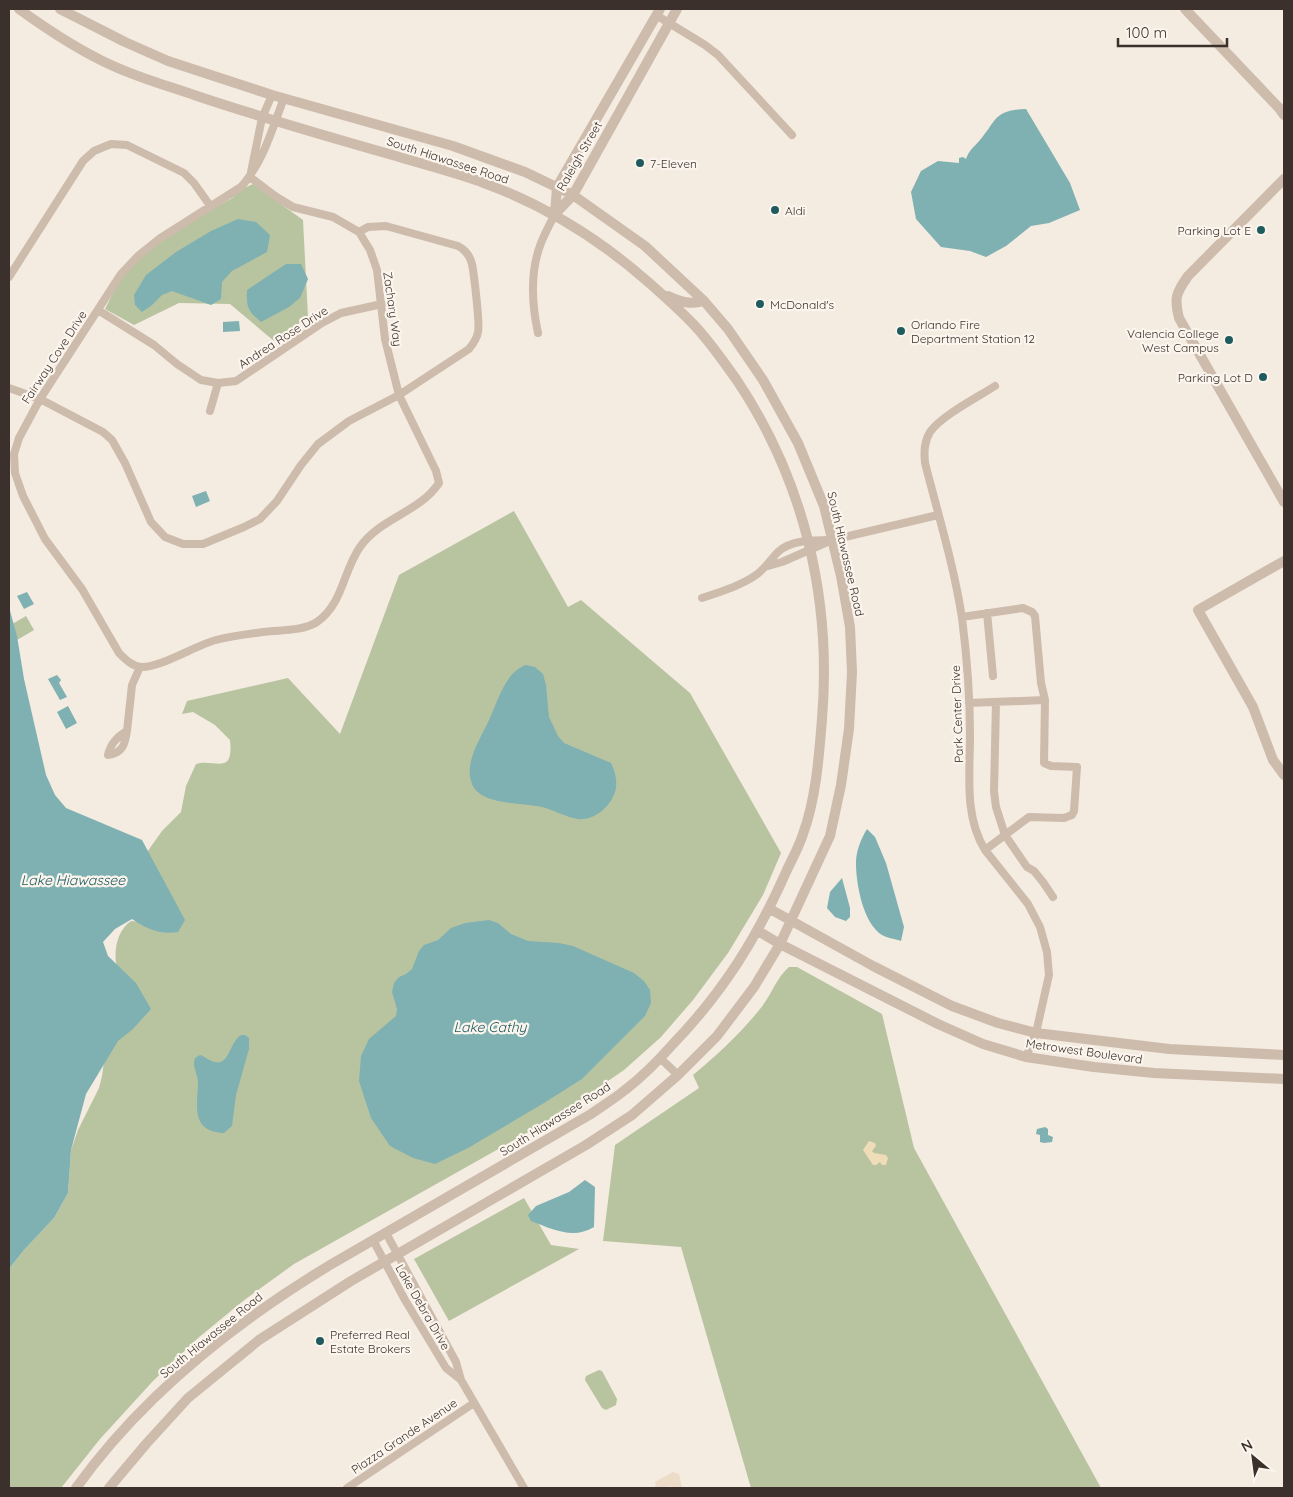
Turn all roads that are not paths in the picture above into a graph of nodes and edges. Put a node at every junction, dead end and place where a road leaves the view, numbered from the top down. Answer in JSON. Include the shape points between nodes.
{"nodes":[{"id":1,"x":19,"y":9,"type":"edge"},
{"id":2,"x":60,"y":9,"type":"edge"},
{"id":3,"x":677,"y":9,"type":"edge"},
{"id":4,"x":1185,"y":9,"type":"edge"},
{"id":5,"x":658,"y":12,"type":"edge"},
{"id":6,"x":669,"y":22,"type":"junction"},
{"id":7,"x":272,"y":94,"type":"junction"},
{"id":8,"x":284,"y":98,"type":"junction"},
{"id":9,"x":1284,"y":115,"type":"edge"},
{"id":10,"x":262,"y":118,"type":"junction"},
{"id":11,"x":275,"y":121,"type":"junction"},
{"id":12,"x":792,"y":135,"type":"dead end"},
{"id":13,"x":250,"y":177,"type":"junction"},
{"id":14,"x":1284,"y":179,"type":"edge"},
{"id":15,"x":557,"y":187,"type":"junction"},
{"id":16,"x":573,"y":196,"type":"junction"},
{"id":17,"x":211,"y":207,"type":"junction"},
{"id":18,"x":555,"y":214,"type":"junction"},
{"id":19,"x":359,"y":232,"type":"junction"},
{"id":20,"x":9,"y":277,"type":"edge"},
{"id":21,"x":660,"y":293,"type":"junction"},
{"id":22,"x":704,"y":302,"type":"junction"},
{"id":23,"x":382,"y":304,"type":"junction"},
{"id":24,"x":98,"y":310,"type":"junction"},
{"id":25,"x":538,"y":333,"type":"dead end"},
{"id":26,"x":218,"y":383,"type":"junction"},
{"id":27,"x":995,"y":386,"type":"dead end"},
{"id":28,"x":9,"y":388,"type":"edge"},
{"id":29,"x":399,"y":395,"type":"junction"},
{"id":30,"x":40,"y":399,"type":"junction"},
{"id":31,"x":210,"y":411,"type":"dead end"},
{"id":32,"x":1284,"y":501,"type":"edge"},
{"id":33,"x":938,"y":515,"type":"junction"},
{"id":34,"x":808,"y":540,"type":"junction"},
{"id":35,"x":832,"y":540,"type":"junction"},
{"id":36,"x":810,"y":550,"type":"junction"},
{"id":37,"x":1284,"y":561,"type":"edge"},
{"id":38,"x":768,"y":566,"type":"junction"},
{"id":39,"x":702,"y":598,"type":"dead end"},
{"id":40,"x":987,"y":613,"type":"junction"},
{"id":41,"x":962,"y":617,"type":"junction"},
{"id":42,"x":140,"y":667,"type":"junction"},
{"id":43,"x":993,"y":676,"type":"dead end"},
{"id":44,"x":1045,"y":700,"type":"junction"},
{"id":45,"x":996,"y":702,"type":"junction"},
{"id":46,"x":969,"y":703,"type":"junction"},
{"id":47,"x":127,"y":731,"type":"dead end"},
{"id":48,"x":1284,"y":774,"type":"edge"},
{"id":49,"x":1005,"y":835,"type":"junction"},
{"id":50,"x":985,"y":850,"type":"junction"},
{"id":51,"x":1053,"y":897,"type":"dead end"},
{"id":52,"x":770,"y":909,"type":"junction"},
{"id":53,"x":791,"y":922,"type":"junction"},
{"id":54,"x":758,"y":931,"type":"junction"},
{"id":55,"x":780,"y":944,"type":"junction"},
{"id":56,"x":1036,"y":1033,"type":"junction"},
{"id":57,"x":1284,"y":1055,"type":"edge"},
{"id":58,"x":1026,"y":1057,"type":"junction"},
{"id":59,"x":660,"y":1058,"type":"junction"},
{"id":60,"x":678,"y":1075,"type":"junction"},
{"id":61,"x":1284,"y":1080,"type":"edge"},
{"id":62,"x":386,"y":1233,"type":"junction"},
{"id":63,"x":373,"y":1240,"type":"junction"},
{"id":64,"x":399,"y":1254,"type":"junction"},
{"id":65,"x":384,"y":1262,"type":"junction"},
{"id":66,"x":434,"y":1322,"type":"junction"},
{"id":67,"x":422,"y":1328,"type":"junction"},
{"id":68,"x":460,"y":1380,"type":"junction"},
{"id":69,"x":474,"y":1403,"type":"junction"},
{"id":70,"x":76,"y":1488,"type":"edge"},
{"id":71,"x":109,"y":1488,"type":"edge"},
{"id":72,"x":347,"y":1488,"type":"edge"},
{"id":73,"x":524,"y":1488,"type":"edge"}],
"edges":[{"from":1,"to":10,"type":"street","name":"South Hiawassee Road","via":[[110,65]]},
{"from":2,"to":7,"type":"street","name":"South Hiawassee Road","via":[[168,61]]},
{"from":3,"to":6,"type":"street","name":"Raleigh Street"},
{"from":4,"to":9,"type":"street"},
{"from":5,"to":6,"type":"street"},
{"from":5,"to":15,"type":"street","name":"Raleigh Street"},
{"from":6,"to":12,"type":"street","via":[[718,55]]},
{"from":6,"to":16,"type":"street","name":"Raleigh Street"},
{"from":7,"to":8,"type":"street","name":"South Hiawassee Road"},
{"from":7,"to":10,"type":"street"},
{"from":8,"to":11,"type":"street","name":"Fairway Cove Drive"},
{"from":8,"to":15,"type":"street","name":"South Hiawassee Road","via":[[453,146]]},
{"from":10,"to":11,"type":"street","name":"South Hiawassee Road"},
{"from":10,"to":13,"type":"street"},
{"from":11,"to":13,"type":"street","name":"Fairway Cove Drive"},
{"from":11,"to":18,"type":"street","name":"South Hiawassee Road","via":[[480,181]]},
{"from":13,"to":17,"type":"street","name":"Fairway Cove Drive"},
{"from":13,"to":19,"type":"street","via":[[293,207],[333,217]]},
{"from":14,"to":32,"type":"street","via":[[1188,276],[1176,292],[1176,305],[1179,318]]},
{"from":15,"to":16,"type":"street","name":"South Hiawassee Road"},
{"from":15,"to":18,"type":"street","name":"Raleigh Street"},
{"from":16,"to":18,"type":"street","name":"Raleigh Street"},
{"from":16,"to":22,"type":"street","name":"South Hiawassee Road","via":[[645,246]]},
{"from":17,"to":20,"type":"street","via":[[184,173],[128,145],[111,144],[94,151],[83,161]]},
{"from":17,"to":24,"type":"street","name":"Fairway Cove Drive","via":[[159,238],[139,255],[121,274]]},
{"from":18,"to":21,"type":"street","name":"South Hiawassee Road","via":[[625,262]]},
{"from":18,"to":25,"type":"street","via":[[534,266]]},
{"from":19,"to":23,"type":"street","name":"Zachary Way","via":[[377,270]]},
{"from":19,"to":29,"type":"street","via":[[368,226],[403,230],[458,246],[466,250],[472,263],[479,330],[475,342]]},
{"from":21,"to":22,"type":"street","via":[[682,303]]},
{"from":21,"to":34,"type":"street","name":"South Hiawassee Road","via":[[697,328],[748,397],[770,434],[787,473]]},
{"from":22,"to":35,"type":"street","name":"South Hiawassee Road","via":[[748,355],[785,418],[811,471]]},
{"from":23,"to":26,"type":"street","name":"Andrea Rose Drive","via":[[341,313],[236,381]]},
{"from":23,"to":29,"type":"street","name":"Zachary Way","via":[[385,339]]},
{"from":24,"to":26,"type":"street","via":[[154,345],[201,380]]},
{"from":24,"to":30,"type":"street","name":"Fairway Cove Drive"},
{"from":26,"to":31,"type":"street"},
{"from":27,"to":33,"type":"street","name":"Park Center Drive","via":[[939,422],[930,433],[924,448],[924,463]]},
{"from":28,"to":30,"type":"street"},
{"from":29,"to":30,"type":"street","via":[[349,422],[318,444],[260,519],[204,544],[183,544],[165,537],[151,522],[112,440],[93,426]]},
{"from":29,"to":42,"type":"street","name":"Zachary Way","via":[[439,483],[431,494],[370,534],[359,548],[338,598],[327,613],[316,622],[300,628],[215,640],[154,665]]},
{"from":30,"to":42,"type":"street","name":"Fairway Cove Drive","via":[[14,454],[15,473],[25,500],[45,539],[82,589],[120,654]]},
{"from":33,"to":35,"type":"street"},
{"from":33,"to":41,"type":"street","name":"Park Center Drive"},
{"from":34,"to":35,"type":"street"},
{"from":34,"to":36,"type":"street","name":"South Hiawassee Road"},
{"from":34,"to":38,"type":"street","via":[[778,552]]},
{"from":35,"to":36,"type":"street"},
{"from":35,"to":53,"type":"street","name":"South Hiawassee Road","via":[[850,627],[852,672],[848,729],[830,836]]},
{"from":36,"to":38,"type":"street"},
{"from":36,"to":52,"type":"street","name":"South Hiawassee Road","via":[[824,646],[820,744],[804,832]]},
{"from":37,"to":48,"type":"street","via":[[1198,610],[1253,707],[1273,760]]},
{"from":38,"to":39,"type":"street","via":[[746,581]]},
{"from":40,"to":41,"type":"street"},
{"from":40,"to":43,"type":"street"},
{"from":40,"to":44,"type":"street","via":[[1023,608],[1035,616]]},
{"from":41,"to":46,"type":"street","name":"Park Center Drive"},
{"from":42,"to":47,"type":"street","via":[[132,684]]},
{"from":44,"to":45,"type":"street"},
{"from":44,"to":49,"type":"street","via":[[1044,763],[1077,767],[1074,811],[1064,818],[1029,817]]},
{"from":45,"to":46,"type":"street"},
{"from":45,"to":49,"type":"street","via":[[994,792]]},
{"from":46,"to":50,"type":"street","name":"Park Center Drive","via":[[970,802],[972,818]]},
{"from":49,"to":50,"type":"street"},
{"from":49,"to":51,"type":"street"},
{"from":50,"to":56,"type":"street","name":"Park Center Drive","via":[[1028,904],[1040,927],[1047,952],[1049,975]]},
{"from":52,"to":53,"type":"street","name":"Metrowest Boulevard"},
{"from":52,"to":54,"type":"street","name":"South Hiawassee Road"},
{"from":53,"to":55,"type":"street","name":"South Hiawassee Road"},
{"from":53,"to":56,"type":"street","name":"Metrowest Boulevard","via":[[952,1006]]},
{"from":54,"to":55,"type":"street","name":"Metrowest Boulevard"},
{"from":54,"to":59,"type":"street","name":"South Hiawassee Road","via":[[730,977]]},
{"from":55,"to":58,"type":"street","name":"Metrowest Boulevard","via":[[938,1024],[983,1044]]},
{"from":55,"to":60,"type":"street","name":"South Hiawassee Road","via":[[754,988],[717,1036]]},
{"from":56,"to":57,"type":"street","name":"Metrowest Boulevard","via":[[1169,1050]]},
{"from":56,"to":58,"type":"street","name":"Park Center Drive"},
{"from":58,"to":61,"type":"street","name":"Metrowest Boulevard","via":[[1154,1073]]},
{"from":59,"to":60,"type":"street"},
{"from":59,"to":62,"type":"street","name":"South Hiawassee Road","via":[[626,1089],[590,1114]]},
{"from":60,"to":64,"type":"street","name":"South Hiawassee Road","via":[[632,1115],[586,1146]]},
{"from":62,"to":63,"type":"street","name":"South Hiawassee Road"},
{"from":62,"to":64,"type":"street","name":"Lake Debra Drive"},
{"from":63,"to":65,"type":"street","name":"Lake Debra Drive"},
{"from":63,"to":70,"type":"street","name":"South Hiawassee Road","via":[[293,1287],[204,1354],[124,1429]]},
{"from":64,"to":65,"type":"street","name":"South Hiawassee Road"},
{"from":64,"to":66,"type":"street","name":"Lake Debra Drive"},
{"from":65,"to":67,"type":"street","name":"Lake Debra Drive"},
{"from":65,"to":71,"type":"street","name":"South Hiawassee Road","via":[[294,1316],[218,1373],[181,1405]]},
{"from":66,"to":67,"type":"street"},
{"from":66,"to":68,"type":"street","name":"Lake Debra Drive","via":[[456,1362]]},
{"from":67,"to":68,"type":"street","name":"Lake Debra Drive","via":[[446,1368]]},
{"from":68,"to":69,"type":"street","name":"Lake Debra Drive"},
{"from":69,"to":72,"type":"street","name":"Piazza Grande Avenue"},
{"from":69,"to":73,"type":"street","name":"Lake Debra Drive"}]}
